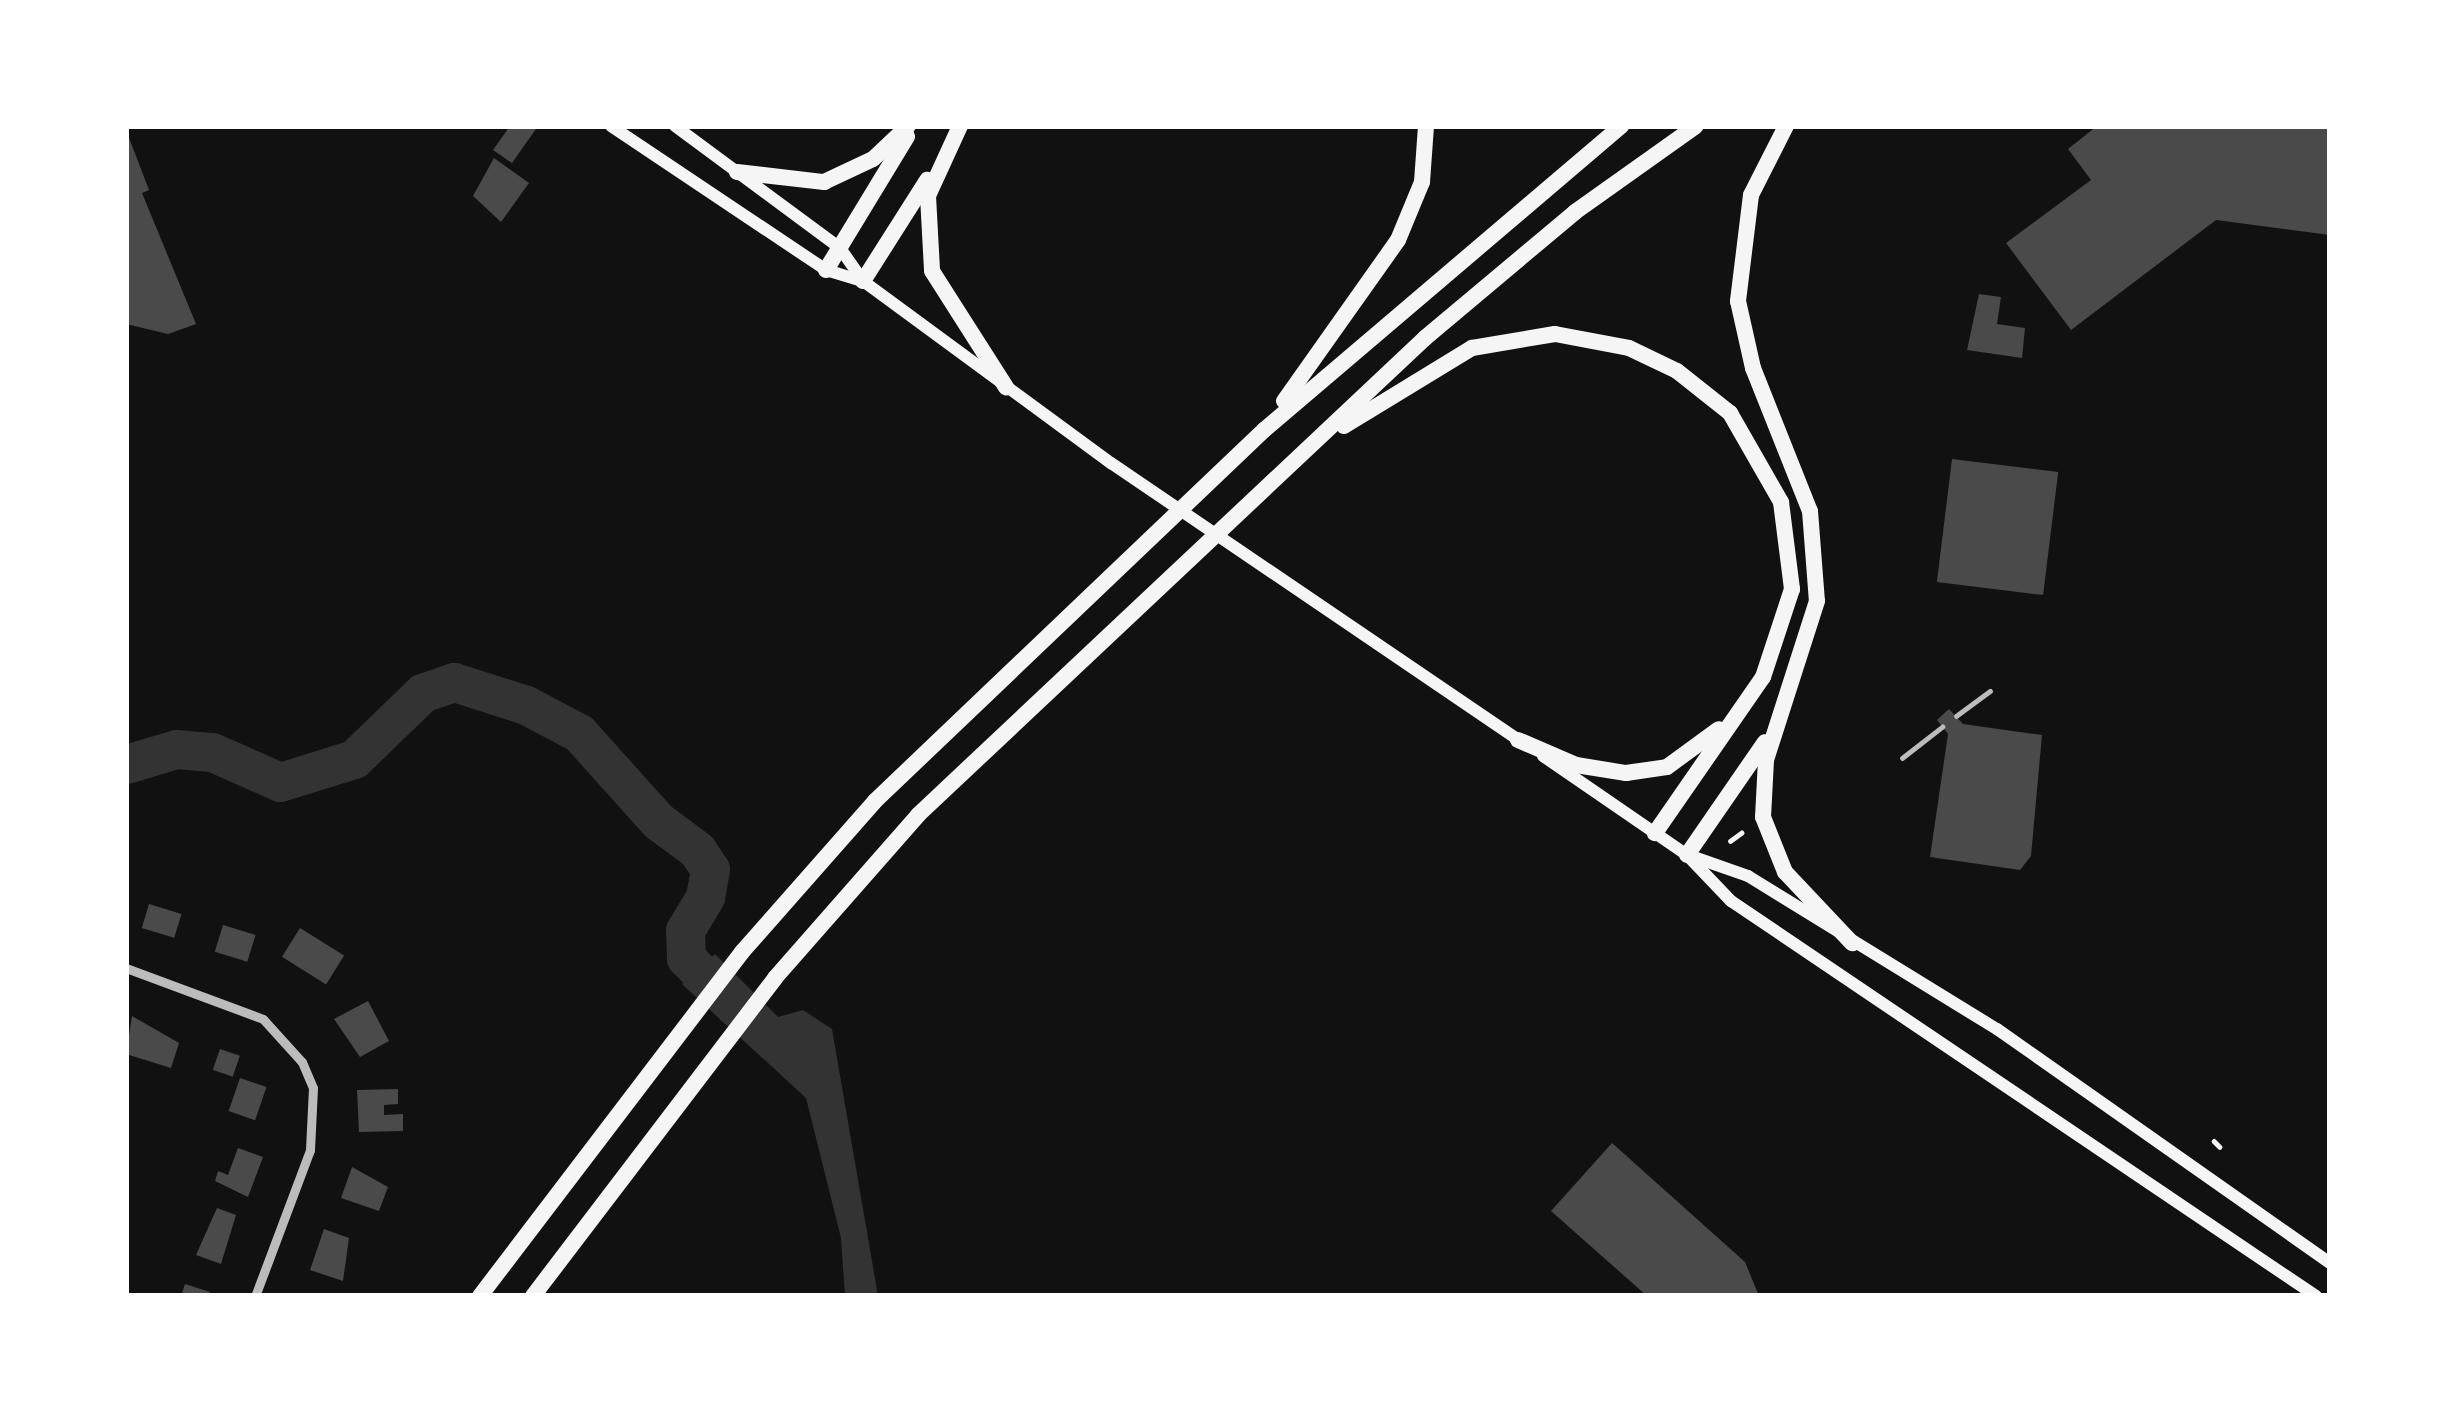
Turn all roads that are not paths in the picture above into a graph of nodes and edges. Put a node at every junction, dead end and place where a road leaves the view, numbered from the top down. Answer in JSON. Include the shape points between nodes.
{"nodes":[{"id":1,"x":611,"y":126,"type":"edge"},
{"id":2,"x":675,"y":126,"type":"edge"},
{"id":3,"x":911,"y":126,"type":"edge"},
{"id":4,"x":960,"y":126,"type":"edge"},
{"id":5,"x":1426,"y":126,"type":"edge"},
{"id":6,"x":1621,"y":126,"type":"edge"},
{"id":7,"x":1696,"y":126,"type":"edge"},
{"id":8,"x":1786,"y":126,"type":"edge"},
{"id":9,"x":939,"y":162,"type":"junction"},
{"id":10,"x":737,"y":172,"type":"junction"},
{"id":11,"x":840,"y":248,"type":"junction"},
{"id":12,"x":826,"y":270,"type":"junction"},
{"id":13,"x":863,"y":281,"type":"junction"},
{"id":14,"x":1006,"y":387,"type":"junction"},
{"id":15,"x":1264,"y":430,"type":"junction"},
{"id":16,"x":1298,"y":457,"type":"junction"},
{"id":17,"x":1990,"y":691,"type":"dead end"},
{"id":18,"x":1749,"y":698,"type":"junction"},
{"id":19,"x":1956,"y":716,"type":"dead end"},
{"id":20,"x":1780,"y":718,"type":"junction"},
{"id":21,"x":1942,"y":727,"type":"dead end"},
{"id":22,"x":1518,"y":740,"type":"junction"},
{"id":23,"x":1902,"y":758,"type":"dead end"},
{"id":24,"x":1655,"y":833,"type":"junction"},
{"id":25,"x":1687,"y":855,"type":"junction"},
{"id":26,"x":1852,"y":943,"type":"junction"},
{"id":27,"x":126,"y":968,"type":"edge"},
{"id":28,"x":2330,"y":1263,"type":"edge"},
{"id":29,"x":255,"y":1296,"type":"edge"},
{"id":30,"x":480,"y":1296,"type":"edge"},
{"id":31,"x":532,"y":1296,"type":"edge"},
{"id":32,"x":2316,"y":1296,"type":"edge"}],
"edges":[{"from":1,"to":12,"type":"main road"},
{"from":2,"to":10,"type":"main road"},
{"from":3,"to":10,"type":"highway","via":[[873,159],[824,182]]},
{"from":3,"to":11,"type":"highway"},
{"from":4,"to":9,"type":"highway"},
{"from":5,"to":15,"type":"highway","via":[[1422,182],[1398,240]]},
{"from":6,"to":15,"type":"highway"},
{"from":7,"to":16,"type":"highway","via":[[1504,269]]},
{"from":8,"to":20,"type":"highway","via":[[1756,178],[1737,275],[1753,368],[1816,539],[1812,630]]},
{"from":9,"to":13,"type":"highway"},
{"from":9,"to":14,"type":"highway","via":[[926,221],[932,271]]},
{"from":10,"to":11,"type":"main road"},
{"from":11,"to":12,"type":"highway"},
{"from":11,"to":13,"type":"main road"},
{"from":12,"to":13,"type":"main road"},
{"from":13,"to":14,"type":"main road"},
{"from":14,"to":22,"type":"main road"},
{"from":15,"to":30,"type":"highway","via":[[920,756],[742,952]]},
{"from":16,"to":18,"type":"highway","via":[[1431,367],[1492,342],[1555,334],[1598,340],[1677,370],[1730,413],[1755,446],[1784,516],[1792,589]]},
{"from":16,"to":31,"type":"highway","via":[[964,769],[775,978]]},
{"from":17,"to":19,"type":"lane"},
{"from":18,"to":22,"type":"highway","via":[[1690,754],[1649,772],[1576,765]]},
{"from":18,"to":24,"type":"highway"},
{"from":20,"to":25,"type":"highway"},
{"from":20,"to":26,"type":"highway","via":[[1761,789],[1772,847],[1806,898]]},
{"from":21,"to":23,"type":"lane"},
{"from":22,"to":24,"type":"main road"},
{"from":24,"to":25,"type":"main road"},
{"from":25,"to":26,"type":"main road","via":[[1748,876]]},
{"from":25,"to":32,"type":"main road","via":[[1731,901]]},
{"from":26,"to":28,"type":"main road","via":[[2047,1061]]},
{"from":27,"to":29,"type":"street","via":[[263,1019],[302,1062],[313,1088],[310,1150]]}]}
